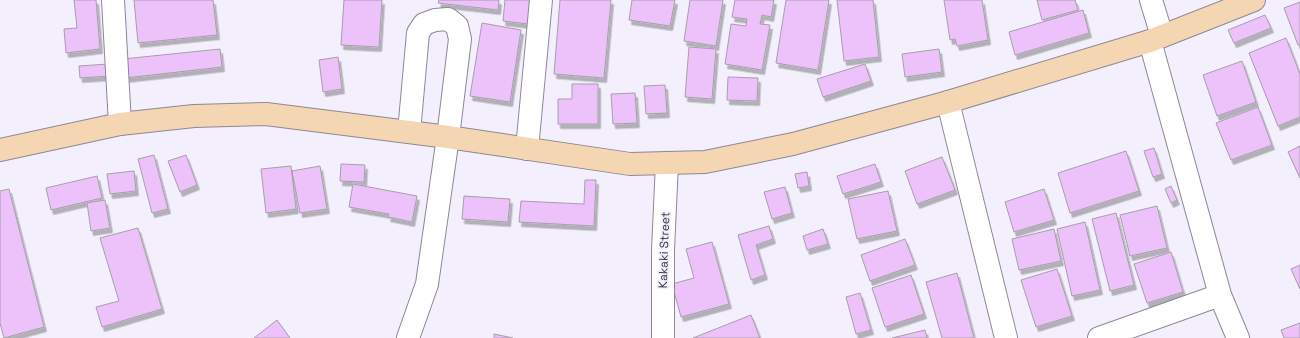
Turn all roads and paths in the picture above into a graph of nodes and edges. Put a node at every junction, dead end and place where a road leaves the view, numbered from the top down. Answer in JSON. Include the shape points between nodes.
{"nodes":[{"id":1,"x":113,"y":0,"type":"edge"},
{"id":2,"x":541,"y":0,"type":"edge"},
{"id":3,"x":1151,"y":0,"type":"edge"},
{"id":4,"x":1254,"y":0,"type":"edge"},
{"id":5,"x":1156,"y":39,"type":"junction"},
{"id":6,"x":948,"y":102,"type":"junction"},
{"id":7,"x":120,"y":124,"type":"junction"},
{"id":8,"x":409,"y":132,"type":"junction"},
{"id":9,"x":448,"y":137,"type":"junction"},
{"id":10,"x":527,"y":149,"type":"junction"},
{"id":11,"x":0,"y":150,"type":"edge"},
{"id":12,"x":668,"y":163,"type":"junction"},
{"id":13,"x":1220,"y":295,"type":"junction"},
{"id":14,"x":408,"y":338,"type":"edge"},
{"id":15,"x":663,"y":338,"type":"edge"},
{"id":16,"x":1006,"y":338,"type":"edge"},
{"id":17,"x":1099,"y":338,"type":"edge"},
{"id":18,"x":1238,"y":338,"type":"edge"}],
"edges":[{"from":1,"to":7,"type":"street"},
{"from":2,"to":10,"type":"street"},
{"from":3,"to":5,"type":"street"},
{"from":4,"to":5,"type":"street"},
{"from":5,"to":6,"type":"street"},
{"from":5,"to":13,"type":"street"},
{"from":6,"to":12,"type":"street","via":[[793,144],[705,162]]},
{"from":6,"to":16,"type":"street"},
{"from":7,"to":8,"type":"street","via":[[194,116],[266,114]]},
{"from":7,"to":11,"type":"street"},
{"from":8,"to":9,"type":"street"},
{"from":8,"to":9,"type":"street","via":[[418,33],[424,24],[448,19],[457,26],[460,39]]},
{"from":9,"to":10,"type":"street"},
{"from":9,"to":14,"type":"street","via":[[427,284]]},
{"from":10,"to":12,"type":"street","via":[[630,164]]},
{"from":12,"to":15,"type":"street","name":"Kakaki Street","via":[[663,250]]},
{"from":13,"to":17,"type":"street"},
{"from":13,"to":18,"type":"street"}]}
